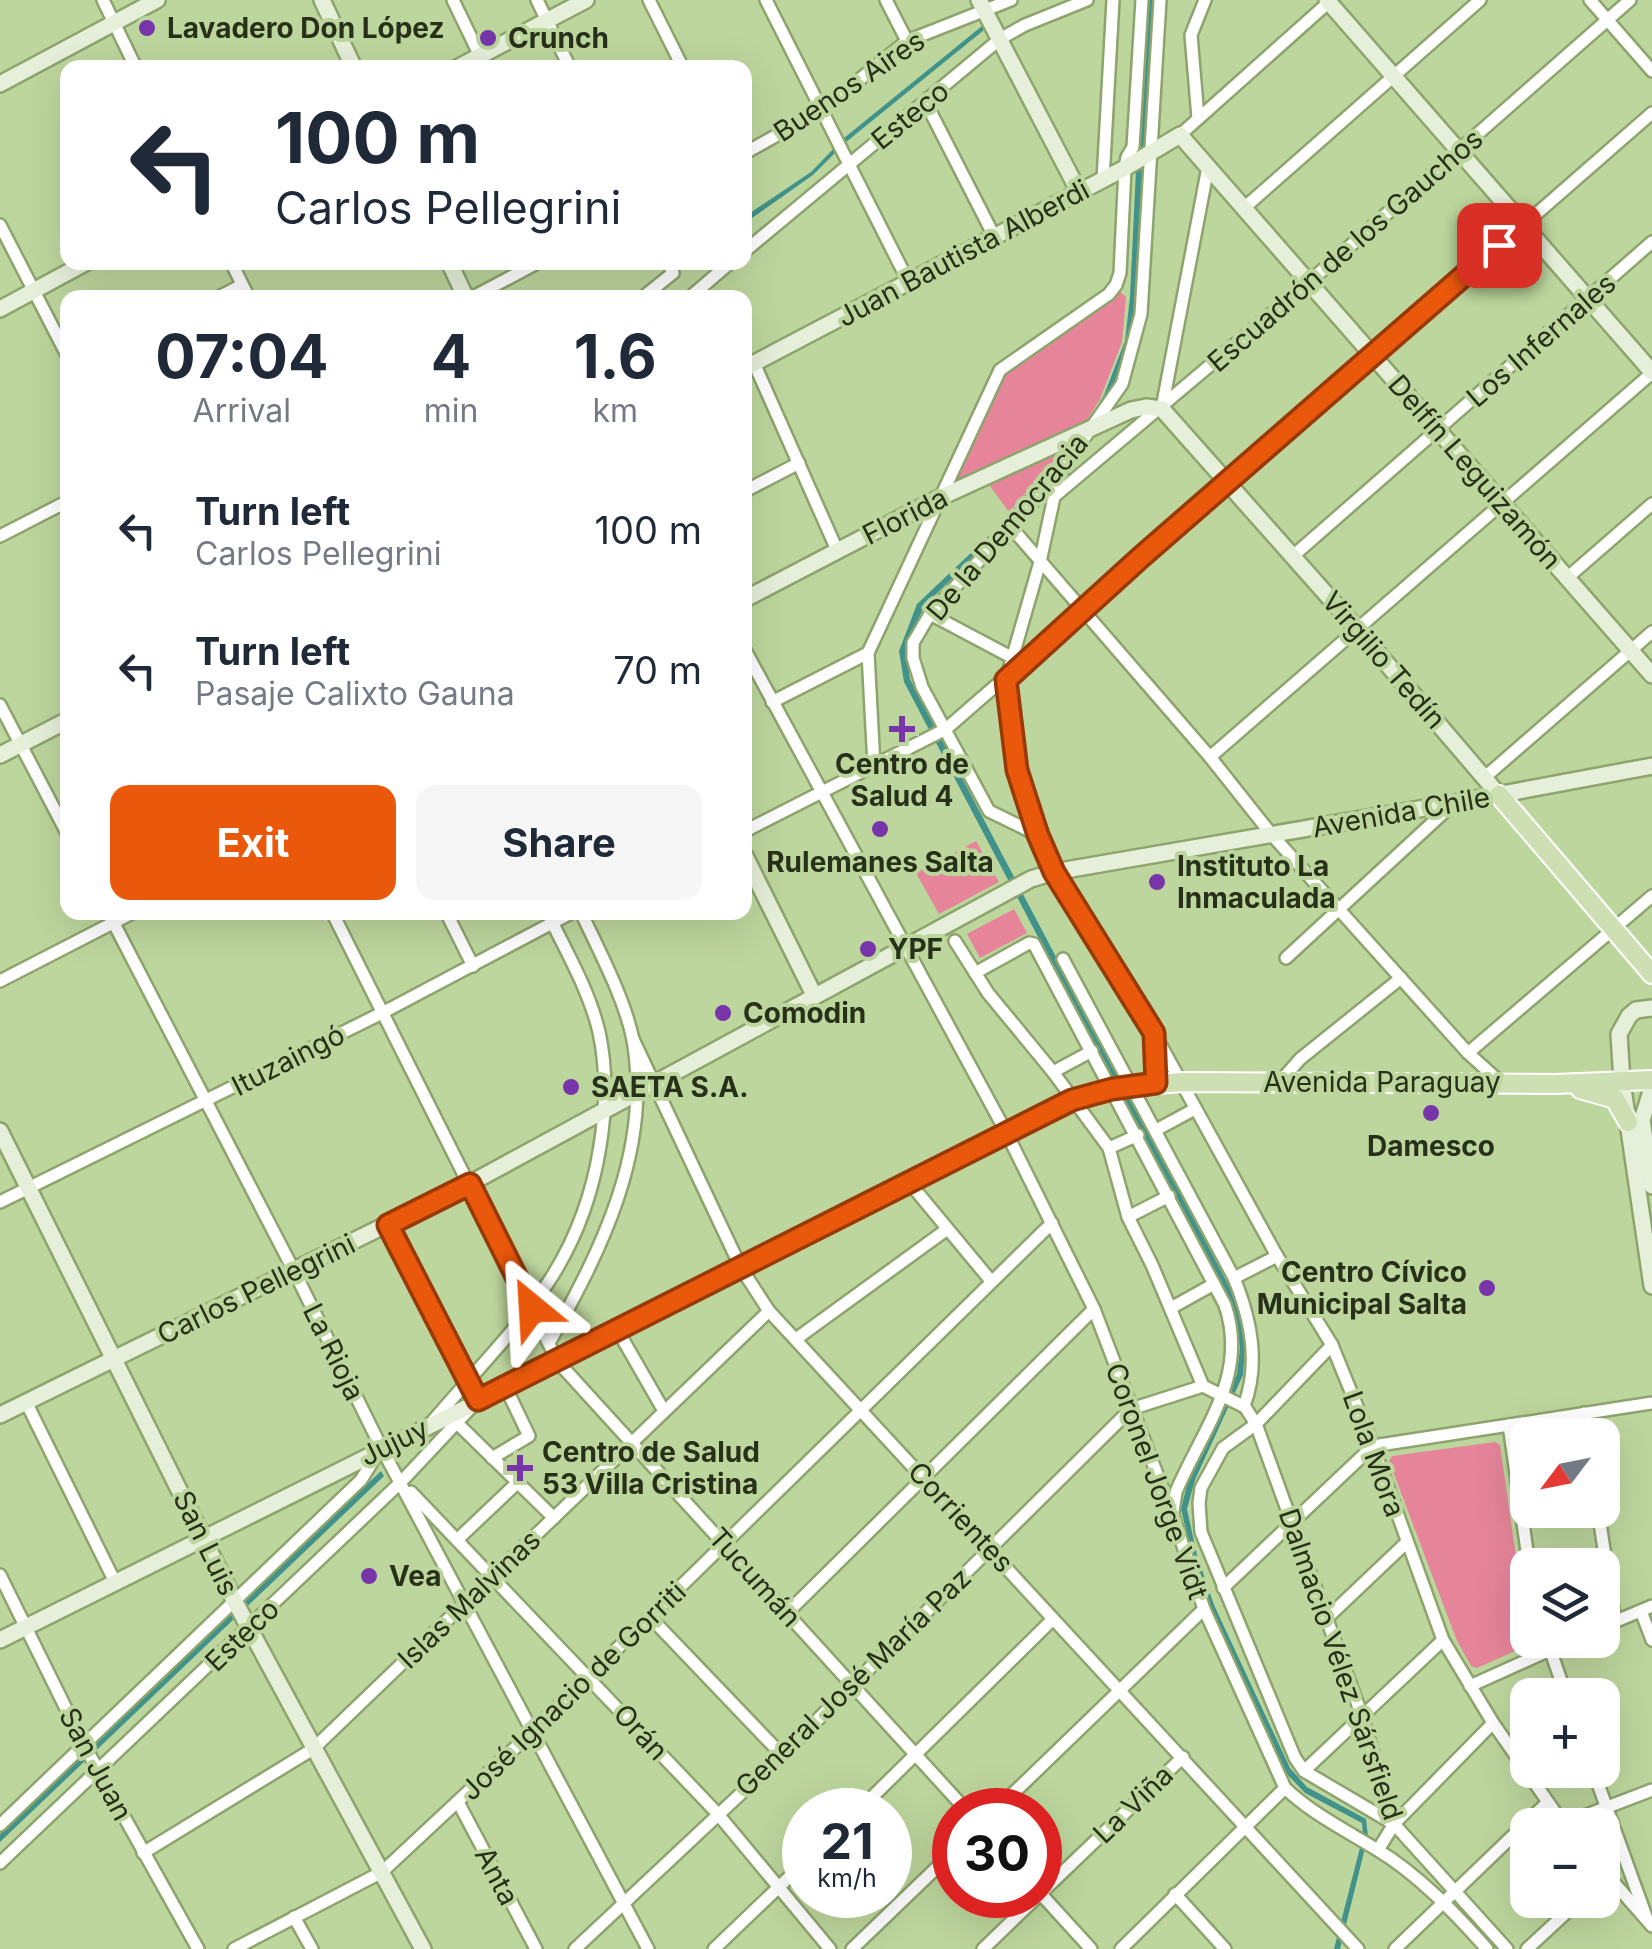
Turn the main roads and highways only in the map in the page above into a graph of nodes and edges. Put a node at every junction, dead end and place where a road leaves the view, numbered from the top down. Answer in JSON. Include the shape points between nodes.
{"nodes":[{"id":1,"x":157,"y":0,"type":"edge"},
{"id":2,"x":322,"y":0,"type":"edge"},
{"id":3,"x":586,"y":0,"type":"edge"},
{"id":4,"x":1328,"y":1,"type":"edge"},
{"id":5,"x":981,"y":4,"type":"edge"},
{"id":6,"x":350,"y":60,"type":"edge"},
{"id":7,"x":473,"y":60,"type":"edge"},
{"id":8,"x":0,"y":84,"type":"edge"},
{"id":9,"x":1180,"y":135,"type":"joint"},
{"id":10,"x":1079,"y":192,"type":"junction"},
{"id":11,"x":72,"y":270,"type":"edge"},
{"id":12,"x":0,"y":309,"type":"edge"},
{"id":13,"x":752,"y":364,"type":"edge"},
{"id":14,"x":1652,"y":372,"type":"edge"},
{"id":15,"x":1088,"y":431,"type":"joint"},
{"id":16,"x":752,"y":595,"type":"edge"},
{"id":17,"x":1652,"y":674,"type":"edge"},
{"id":18,"x":60,"y":724,"type":"edge"},
{"id":19,"x":0,"y":756,"type":"edge"},
{"id":20,"x":1652,"y":766,"type":"edge"},
{"id":21,"x":1499,"y":795,"type":"junction"},
{"id":22,"x":752,"y":870,"type":"edge"},
{"id":23,"x":932,"y":932,"type":"joint"},
{"id":24,"x":1652,"y":974,"type":"edge"},
{"id":25,"x":814,"y":995,"type":"junction"},
{"id":26,"x":1652,"y":1008,"type":"edge"},
{"id":27,"x":1652,"y":1080,"type":"edge"},
{"id":28,"x":1622,"y":1082,"type":"junction"},
{"id":29,"x":1556,"y":1084,"type":"junction"},
{"id":30,"x":1132,"y":1086,"type":"joint"},
{"id":31,"x":1652,"y":1088,"type":"edge"},
{"id":32,"x":1112,"y":1089,"type":"joint"},
{"id":33,"x":1628,"y":1122,"type":"junction"},
{"id":34,"x":0,"y":1131,"type":"edge"},
{"id":35,"x":1652,"y":1186,"type":"edge"},
{"id":36,"x":1652,"y":1286,"type":"edge"},
{"id":37,"x":115,"y":1358,"type":"junction"},
{"id":38,"x":0,"y":1415,"type":"edge"},
{"id":39,"x":204,"y":1538,"type":"junction"},
{"id":40,"x":0,"y":1640,"type":"edge"},
{"id":41,"x":422,"y":1949,"type":"edge"}],
"edges":[{"from":1,"to":8,"type":"main road"},
{"from":2,"to":6,"type":"main road"},
{"from":3,"to":7,"type":"main road"},
{"from":4,"to":14,"type":"main road"},
{"from":5,"to":10,"type":"main road"},
{"from":9,"to":10,"type":"main road","name":"Juan Bautista Alberdi"},
{"from":9,"to":17,"type":"main road","name":"Delfín Leguizamón"},
{"from":10,"to":13,"type":"main road","name":"Juan Bautista Alberdi"},
{"from":11,"to":12,"type":"main road"},
{"from":15,"to":16,"type":"main road","name":"Florida","via":[[937,499]]},
{"from":15,"to":21,"type":"main road","name":"Virgilio Tedín","via":[[1131,410],[1162,409]]},
{"from":18,"to":19,"type":"main road"},
{"from":20,"to":21,"type":"main road","name":"Avenida Chile"},
{"from":21,"to":23,"type":"main road","name":"Avenida Chile","via":[[1054,872]]},
{"from":21,"to":24,"type":"main road","name":"Virgilio Tedín"},
{"from":22,"to":25,"type":"main road"},
{"from":23,"to":25,"type":"main road","name":"Carlos Pellegrini"},
{"from":25,"to":37,"type":"main road","name":"Carlos Pellegrini","via":[[470,1184]]},
{"from":26,"to":28,"type":"main road","via":[[1636,1010],[1619,1034]]},
{"from":27,"to":28,"type":"main road","name":"Avenida Paraguay"},
{"from":28,"to":29,"type":"main road","name":"Avenida Paraguay"},
{"from":28,"to":33,"type":"main road"},
{"from":29,"to":30,"type":"main road","name":"Avenida Paraguay"},
{"from":29,"to":33,"type":"main road","via":[[1614,1099]]},
{"from":30,"to":32,"type":"main road","name":"Avenida Paraguay"},
{"from":31,"to":35,"type":"main road","via":[[1642,1120]]},
{"from":32,"to":39,"type":"main road","name":"Jujuy","via":[[1006,1132]]},
{"from":33,"to":36,"type":"main road"},
{"from":34,"to":37,"type":"main road","name":"San Luis"},
{"from":37,"to":38,"type":"main road","name":"Carlos Pellegrini"},
{"from":37,"to":39,"type":"main road","name":"San Luis"},
{"from":39,"to":40,"type":"main road","name":"Jujuy"},
{"from":39,"to":41,"type":"main road","name":"San Luis"}]}
